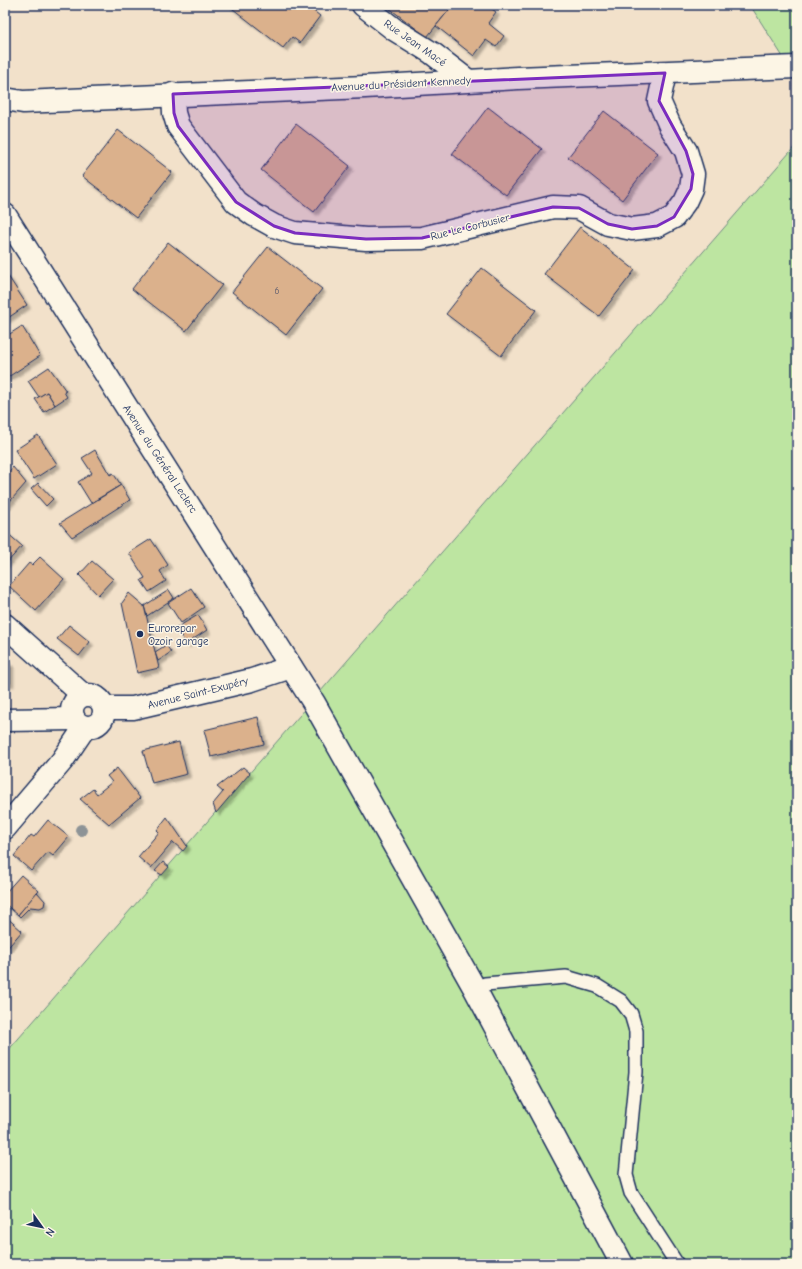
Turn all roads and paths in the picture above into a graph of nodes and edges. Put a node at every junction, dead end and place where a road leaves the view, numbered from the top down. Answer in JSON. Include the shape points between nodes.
{"nodes":[{"id":1,"x":364,"y":5,"type":"edge"},
{"id":2,"x":797,"y":67,"type":"edge"},
{"id":3,"x":665,"y":73,"type":"junction"},
{"id":4,"x":467,"y":80,"type":"junction"},
{"id":5,"x":173,"y":94,"type":"junction"},
{"id":6,"x":5,"y":99,"type":"edge"},
{"id":7,"x":5,"y":216,"type":"edge"},
{"id":8,"x":5,"y":625,"type":"edge"},
{"id":9,"x":292,"y":666,"type":"junction"},
{"id":10,"x":83,"y":695,"type":"junction"},
{"id":11,"x":104,"y":708,"type":"junction"},
{"id":12,"x":5,"y":720,"type":"edge"},
{"id":13,"x":80,"y":723,"type":"junction"},
{"id":14,"x":5,"y":828,"type":"edge"},
{"id":15,"x":475,"y":989,"type":"junction"},
{"id":16,"x":622,"y":1264,"type":"edge"},
{"id":17,"x":677,"y":1264,"type":"edge"}],
"edges":[{"from":1,"to":4,"type":"street","name":"Rue Jean Macé"},
{"from":2,"to":3,"type":"street","name":"Avenue du Président Kennedy"},
{"from":3,"to":4,"type":"street","name":"Avenue du Président Kennedy"},
{"from":3,"to":5,"type":"street","name":"Rue Le Corbusier","via":[[659,101],[670,126],[686,151],[693,174],[686,202],[674,217],[657,226],[632,229],[608,224],[579,208],[553,207],[422,238],[366,239],[295,233],[274,226],[254,215],[236,202],[178,126]]},
{"from":4,"to":5,"type":"street","name":"Avenue du Président Kennedy","via":[[365,87]]},
{"from":5,"to":6,"type":"street","name":"Avenue du Président Kennedy","via":[[23,102]]},
{"from":7,"to":9,"type":"street","name":"Avenue du Général Leclerc"},
{"from":8,"to":10,"type":"street"},
{"from":9,"to":11,"type":"street","name":"Avenue Saint-Exupéry","via":[[252,680],[133,708]]},
{"from":9,"to":15,"type":"street","name":"Avenue du Général Leclerc"},
{"from":10,"to":11,"type":"street","via":[[99,699]]},
{"from":10,"to":13,"type":"street","via":[[73,705],[72,715]]},
{"from":11,"to":13,"type":"street","via":[[104,714],[95,726]]},
{"from":12,"to":13,"type":"street"},
{"from":13,"to":14,"type":"street","via":[[62,761]]},
{"from":15,"to":16,"type":"street","name":"Avenue du Général Leclerc"},
{"from":15,"to":17,"type":"lane","via":[[485,984],[566,977],[597,986],[621,1001],[631,1014],[636,1031],[636,1072],[626,1176],[632,1193]]}]}
